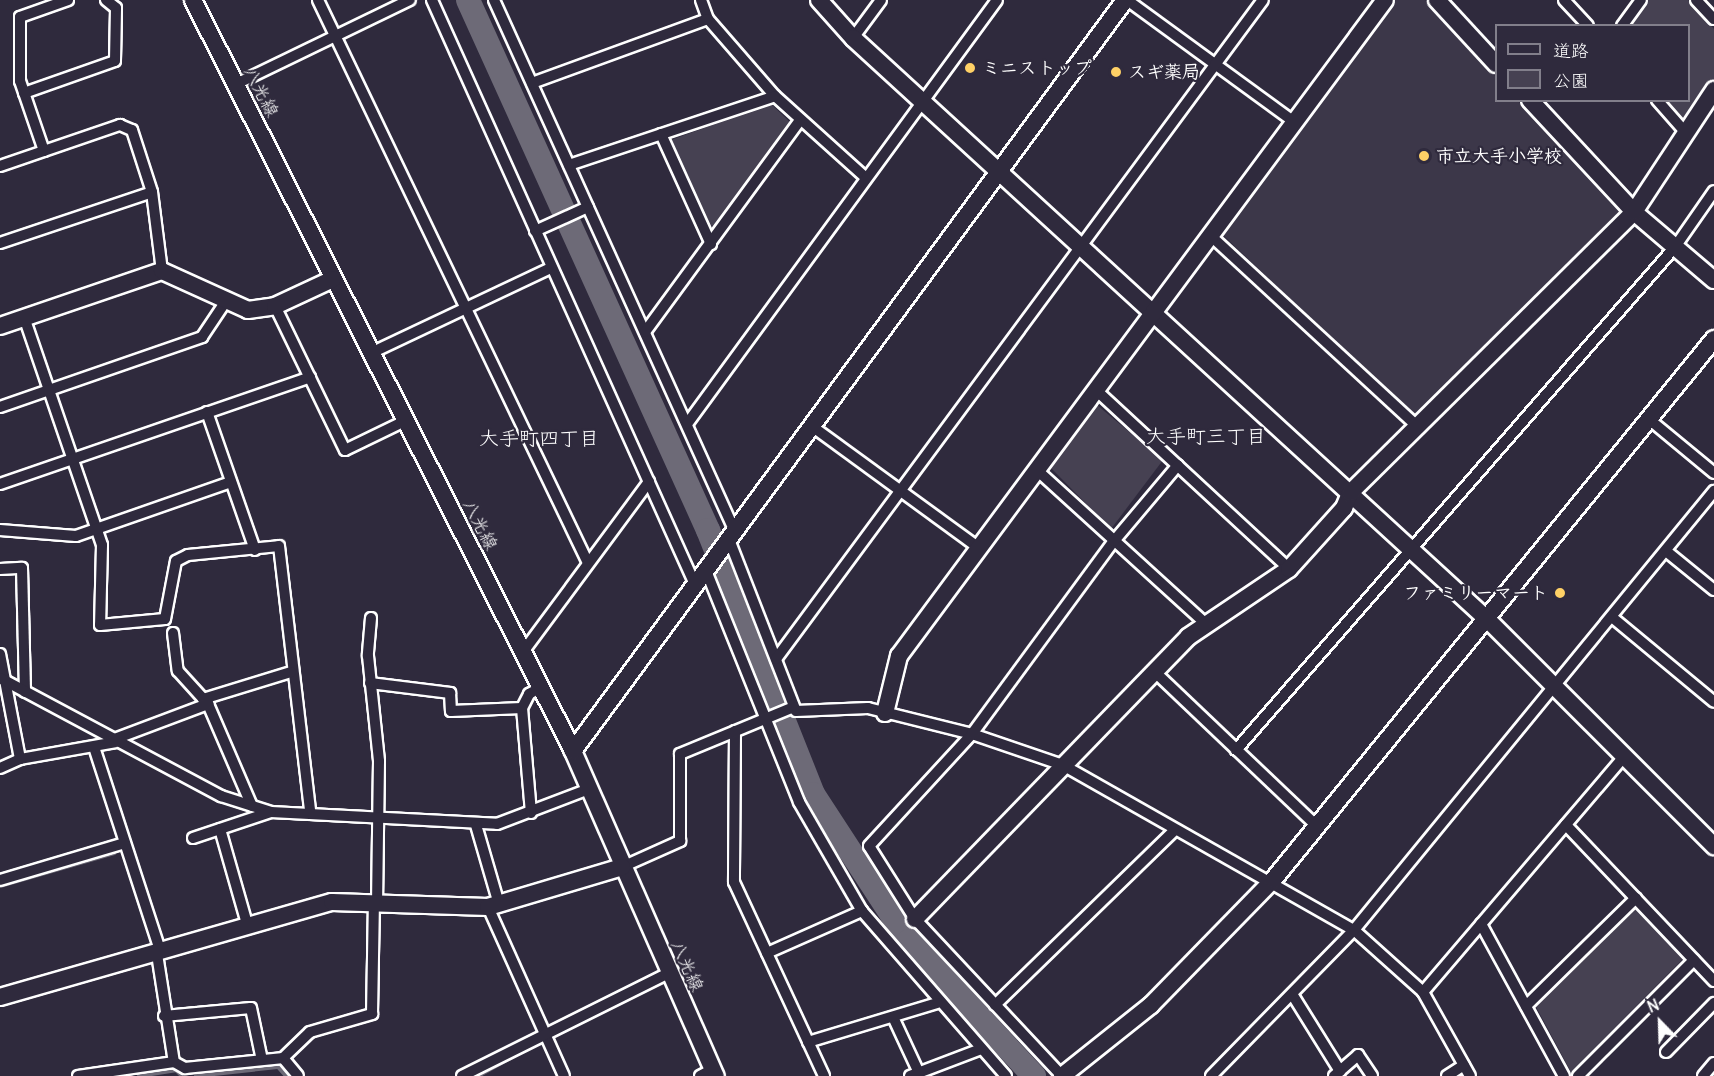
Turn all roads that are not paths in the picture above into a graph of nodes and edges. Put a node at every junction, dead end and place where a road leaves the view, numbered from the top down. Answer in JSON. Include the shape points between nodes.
{"nodes":[{"id":1,"x":68,"y":0,"type":"edge"},
{"id":2,"x":106,"y":0,"type":"edge"},
{"id":3,"x":194,"y":0,"type":"edge"},
{"id":4,"x":318,"y":0,"type":"edge"},
{"id":5,"x":410,"y":0,"type":"edge"},
{"id":6,"x":432,"y":0,"type":"edge"},
{"id":7,"x":701,"y":0,"type":"edge"},
{"id":8,"x":819,"y":0,"type":"edge"},
{"id":9,"x":881,"y":0,"type":"edge"},
{"id":10,"x":996,"y":0,"type":"edge"},
{"id":11,"x":1126,"y":0,"type":"edge"},
{"id":12,"x":1263,"y":0,"type":"edge"},
{"id":13,"x":1385,"y":0,"type":"edge"},
{"id":14,"x":1437,"y":0,"type":"edge"},
{"id":15,"x":1564,"y":0,"type":"edge"},
{"id":16,"x":1641,"y":0,"type":"edge"},
{"id":17,"x":1696,"y":0,"type":"edge"},
{"id":18,"x":498,"y":1,"type":"edge"},
{"id":19,"x":708,"y":19,"type":"junction"},
{"id":20,"x":1714,"y":19,"type":"edge"},
{"id":21,"x":1586,"y":24,"type":"edge"},
{"id":22,"x":1623,"y":24,"type":"edge"},
{"id":23,"x":335,"y":36,"type":"junction"},
{"id":24,"x":853,"y":38,"type":"junction"},
{"id":25,"x":1495,"y":62,"type":"edge"},
{"id":26,"x":1214,"y":64,"type":"junction"},
{"id":27,"x":532,"y":83,"type":"junction"},
{"id":28,"x":236,"y":84,"type":"junction"},
{"id":29,"x":1714,"y":90,"type":"edge"},
{"id":30,"x":24,"y":93,"type":"junction"},
{"id":31,"x":775,"y":96,"type":"junction"},
{"id":32,"x":922,"y":102,"type":"junction"},
{"id":33,"x":1532,"y":102,"type":"edge"},
{"id":34,"x":1659,"y":102,"type":"edge"},
{"id":35,"x":800,"y":120,"type":"junction"},
{"id":36,"x":1293,"y":121,"type":"junction"},
{"id":37,"x":1686,"y":133,"type":"junction"},
{"id":38,"x":661,"y":134,"type":"junction"},
{"id":39,"x":44,"y":151,"type":"junction"},
{"id":40,"x":569,"y":165,"type":"junction"},
{"id":41,"x":0,"y":166,"type":"edge"},
{"id":42,"x":1000,"y":172,"type":"junction"},
{"id":43,"x":866,"y":178,"type":"junction"},
{"id":44,"x":1714,"y":191,"type":"edge"},
{"id":45,"x":152,"y":192,"type":"junction"},
{"id":46,"x":585,"y":208,"type":"junction"},
{"id":47,"x":1634,"y":212,"type":"junction"},
{"id":48,"x":538,"y":230,"type":"junction"},
{"id":49,"x":1210,"y":236,"type":"junction"},
{"id":50,"x":0,"y":243,"type":"edge"},
{"id":51,"x":711,"y":244,"type":"junction"},
{"id":52,"x":1080,"y":246,"type":"junction"},
{"id":53,"x":1675,"y":247,"type":"junction"},
{"id":54,"x":551,"y":268,"type":"junction"},
{"id":55,"x":162,"y":271,"type":"junction"},
{"id":56,"x":333,"y":279,"type":"junction"},
{"id":57,"x":1714,"y":280,"type":"edge"},
{"id":58,"x":226,"y":301,"type":"junction"},
{"id":59,"x":276,"y":306,"type":"junction"},
{"id":60,"x":465,"y":308,"type":"junction"},
{"id":61,"x":1153,"y":313,"type":"junction"},
{"id":62,"x":24,"y":317,"type":"junction"},
{"id":63,"x":0,"y":326,"type":"edge"},
{"id":64,"x":645,"y":332,"type":"junction"},
{"id":65,"x":1714,"y":339,"type":"edge"},
{"id":66,"x":371,"y":353,"type":"junction"},
{"id":67,"x":310,"y":377,"type":"junction"},
{"id":68,"x":49,"y":389,"type":"junction"},
{"id":69,"x":1096,"y":390,"type":"junction"},
{"id":70,"x":0,"y":407,"type":"edge"},
{"id":71,"x":207,"y":412,"type":"junction"},
{"id":72,"x":1650,"y":420,"type":"junction"},
{"id":73,"x":405,"y":421,"type":"junction"},
{"id":74,"x":687,"y":424,"type":"junction"},
{"id":75,"x":1417,"y":426,"type":"junction"},
{"id":76,"x":813,"y":427,"type":"junction"},
{"id":77,"x":72,"y":459,"type":"junction"},
{"id":78,"x":1178,"y":465,"type":"junction"},
{"id":79,"x":1038,"y":471,"type":"junction"},
{"id":80,"x":1714,"y":473,"type":"edge"},
{"id":81,"x":231,"y":482,"type":"junction"},
{"id":82,"x":649,"y":482,"type":"junction"},
{"id":83,"x":0,"y":484,"type":"edge"},
{"id":84,"x":901,"y":491,"type":"junction"},
{"id":85,"x":1714,"y":491,"type":"edge"},
{"id":86,"x":1350,"y":493,"type":"junction"},
{"id":87,"x":97,"y":529,"type":"junction"},
{"id":88,"x":0,"y":530,"type":"edge"},
{"id":89,"x":733,"y":538,"type":"junction"},
{"id":90,"x":1114,"y":541,"type":"junction"},
{"id":91,"x":980,"y":549,"type":"junction"},
{"id":92,"x":255,"y":550,"type":"junction"},
{"id":93,"x":1411,"y":550,"type":"junction"},
{"id":94,"x":1666,"y":551,"type":"junction"},
{"id":95,"x":588,"y":562,"type":"junction"},
{"id":96,"x":0,"y":569,"type":"edge"},
{"id":97,"x":1289,"y":569,"type":"junction"},
{"id":98,"x":707,"y":573,"type":"junction"},
{"id":99,"x":696,"y":588,"type":"junction"},
{"id":100,"x":1714,"y":590,"type":"edge"},
{"id":101,"x":371,"y":618,"type":"dead end"},
{"id":102,"x":1613,"y":618,"type":"junction"},
{"id":103,"x":1488,"y":620,"type":"junction"},
{"id":104,"x":1205,"y":623,"type":"junction"},
{"id":105,"x":173,"y":633,"type":"dead end"},
{"id":106,"x":523,"y":652,"type":"junction"},
{"id":107,"x":0,"y":654,"type":"edge"},
{"id":108,"x":776,"y":659,"type":"junction"},
{"id":109,"x":1154,"y":671,"type":"junction"},
{"id":110,"x":291,"y":672,"type":"junction"},
{"id":111,"x":2,"y":679,"type":"edge"},
{"id":112,"x":370,"y":683,"type":"junction"},
{"id":113,"x":541,"y":687,"type":"junction"},
{"id":114,"x":1555,"y":687,"type":"junction"},
{"id":115,"x":25,"y":692,"type":"junction"},
{"id":116,"x":206,"y":702,"type":"junction"},
{"id":117,"x":1714,"y":702,"type":"edge"},
{"id":118,"x":522,"y":708,"type":"junction"},
{"id":119,"x":791,"y":708,"type":"junction"},
{"id":120,"x":885,"y":713,"type":"junction"},
{"id":121,"x":768,"y":717,"type":"junction"},
{"id":122,"x":735,"y":731,"type":"junction"},
{"id":123,"x":972,"y":734,"type":"junction"},
{"id":124,"x":114,"y":741,"type":"junction"},
{"id":125,"x":94,"y":747,"type":"junction"},
{"id":126,"x":1236,"y":750,"type":"junction"},
{"id":127,"x":573,"y":751,"type":"junction"},
{"id":128,"x":1624,"y":757,"type":"junction"},
{"id":129,"x":20,"y":759,"type":"junction"},
{"id":130,"x":1063,"y":765,"type":"junction"},
{"id":131,"x":0,"y":768,"type":"edge"},
{"id":132,"x":589,"y":789,"type":"junction"},
{"id":133,"x":252,"y":806,"type":"junction"},
{"id":134,"x":310,"y":810,"type":"junction"},
{"id":135,"x":271,"y":812,"type":"junction"},
{"id":136,"x":531,"y":813,"type":"junction"},
{"id":137,"x":376,"y":818,"type":"junction"},
{"id":138,"x":476,"y":825,"type":"junction"},
{"id":139,"x":1566,"y":825,"type":"junction"},
{"id":140,"x":1317,"y":826,"type":"junction"},
{"id":141,"x":220,"y":830,"type":"junction"},
{"id":142,"x":1174,"y":831,"type":"junction"},
{"id":143,"x":194,"y":838,"type":"dead end"},
{"id":144,"x":125,"y":843,"type":"junction"},
{"id":145,"x":1714,"y":846,"type":"edge"},
{"id":146,"x":622,"y":867,"type":"junction"},
{"id":147,"x":0,"y":880,"type":"edge"},
{"id":148,"x":1273,"y":880,"type":"junction"},
{"id":149,"x":1636,"y":898,"type":"junction"},
{"id":150,"x":376,"y":902,"type":"junction"},
{"id":151,"x":494,"y":905,"type":"junction"},
{"id":152,"x":862,"y":911,"type":"junction"},
{"id":153,"x":915,"y":919,"type":"junction"},
{"id":154,"x":1481,"y":924,"type":"junction"},
{"id":155,"x":248,"y":927,"type":"junction"},
{"id":156,"x":1354,"y":930,"type":"junction"},
{"id":157,"x":159,"y":953,"type":"junction"},
{"id":158,"x":766,"y":953,"type":"junction"},
{"id":159,"x":1694,"y":960,"type":"junction"},
{"id":160,"x":669,"y":973,"type":"junction"},
{"id":161,"x":1714,"y":981,"type":"edge"},
{"id":162,"x":1424,"y":992,"type":"junction"},
{"id":163,"x":1292,"y":994,"type":"junction"},
{"id":164,"x":0,"y":998,"type":"edge"},
{"id":165,"x":937,"y":1003,"type":"junction"},
{"id":166,"x":1714,"y":1003,"type":"edge"},
{"id":167,"x":995,"y":1005,"type":"junction"},
{"id":168,"x":1526,"y":1006,"type":"junction"},
{"id":169,"x":164,"y":1016,"type":"junction"},
{"id":170,"x":893,"y":1017,"type":"junction"},
{"id":171,"x":544,"y":1032,"type":"junction"},
{"id":172,"x":808,"y":1042,"type":"junction"},
{"id":173,"x":981,"y":1049,"type":"junction"},
{"id":174,"x":1666,"y":1052,"type":"dead end"},
{"id":175,"x":283,"y":1058,"type":"junction"},
{"id":176,"x":262,"y":1060,"type":"junction"},
{"id":177,"x":174,"y":1062,"type":"junction"},
{"id":178,"x":1714,"y":1063,"type":"edge"},
{"id":179,"x":1464,"y":1065,"type":"junction"},
{"id":180,"x":1337,"y":1073,"type":"edge"},
{"id":181,"x":710,"y":1074,"type":"edge"},
{"id":182,"x":914,"y":1074,"type":"edge"},
{"id":183,"x":78,"y":1076,"type":"edge"},
{"id":184,"x":298,"y":1076,"type":"edge"},
{"id":185,"x":462,"y":1076,"type":"edge"},
{"id":186,"x":564,"y":1076,"type":"edge"},
{"id":187,"x":824,"y":1076,"type":"edge"},
{"id":188,"x":1006,"y":1076,"type":"edge"},
{"id":189,"x":1062,"y":1076,"type":"edge"},
{"id":190,"x":1211,"y":1076,"type":"edge"},
{"id":191,"x":1372,"y":1076,"type":"edge"},
{"id":192,"x":1447,"y":1076,"type":"edge"},
{"id":193,"x":1470,"y":1076,"type":"edge"},
{"id":194,"x":1564,"y":1076,"type":"edge"},
{"id":195,"x":1578,"y":1076,"type":"edge"},
{"id":196,"x":1703,"y":1076,"type":"edge"}],
"edges":[{"from":1,"to":30,"type":"street","via":[[20,16]]},
{"from":2,"to":30,"type":"street","via":[[116,8],[115,62]]},
{"from":3,"to":28,"type":"street","name":"八光線"},
{"from":4,"to":23,"type":"street"},
{"from":5,"to":23,"type":"street"},
{"from":6,"to":48,"type":"street"},
{"from":7,"to":19,"type":"street"},
{"from":8,"to":24,"type":"street"},
{"from":9,"to":24,"type":"street"},
{"from":10,"to":32,"type":"street"},
{"from":11,"to":26,"type":"street"},
{"from":11,"to":42,"type":"street"},
{"from":12,"to":26,"type":"street"},
{"from":13,"to":36,"type":"street"},
{"from":14,"to":25,"type":"street"},
{"from":15,"to":21,"type":"street"},
{"from":16,"to":22,"type":"street"},
{"from":17,"to":20,"type":"street"},
{"from":18,"to":27,"type":"street"},
{"from":19,"to":27,"type":"street"},
{"from":19,"to":31,"type":"street"},
{"from":23,"to":28,"type":"street"},
{"from":23,"to":60,"type":"street"},
{"from":24,"to":32,"type":"street"},
{"from":26,"to":36,"type":"street"},
{"from":26,"to":52,"type":"street"},
{"from":27,"to":40,"type":"street"},
{"from":28,"to":56,"type":"street","name":"八光線"},
{"from":29,"to":37,"type":"street"},
{"from":30,"to":39,"type":"street"},
{"from":31,"to":35,"type":"street"},
{"from":31,"to":38,"type":"street"},
{"from":32,"to":42,"type":"street"},
{"from":32,"to":43,"type":"street"},
{"from":33,"to":47,"type":"street"},
{"from":34,"to":37,"type":"street"},
{"from":35,"to":43,"type":"street"},
{"from":35,"to":51,"type":"street"},
{"from":36,"to":49,"type":"street"},
{"from":37,"to":47,"type":"street"},
{"from":38,"to":40,"type":"street"},
{"from":38,"to":51,"type":"street"},
{"from":39,"to":41,"type":"street"},
{"from":39,"to":45,"type":"street","via":[[120,125],[132,130]]},
{"from":40,"to":46,"type":"street"},
{"from":42,"to":52,"type":"street"},
{"from":42,"to":76,"type":"street"},
{"from":43,"to":74,"type":"street"},
{"from":44,"to":53,"type":"street"},
{"from":45,"to":50,"type":"street"},
{"from":45,"to":55,"type":"street"},
{"from":46,"to":48,"type":"street"},
{"from":46,"to":64,"type":"street"},
{"from":47,"to":53,"type":"street"},
{"from":47,"to":75,"type":"street"},
{"from":48,"to":54,"type":"street"},
{"from":49,"to":61,"type":"street"},
{"from":49,"to":75,"type":"street"},
{"from":51,"to":64,"type":"street"},
{"from":52,"to":61,"type":"street"},
{"from":52,"to":84,"type":"street"},
{"from":53,"to":57,"type":"street"},
{"from":53,"to":93,"type":"street"},
{"from":54,"to":60,"type":"street"},
{"from":54,"to":82,"type":"street"},
{"from":55,"to":58,"type":"street"},
{"from":55,"to":62,"type":"street"},
{"from":56,"to":59,"type":"street"},
{"from":56,"to":66,"type":"street","name":"八光線"},
{"from":58,"to":59,"type":"street","via":[[248,310]]},
{"from":58,"to":68,"type":"street","via":[[202,337]]},
{"from":59,"to":67,"type":"street"},
{"from":60,"to":66,"type":"street"},
{"from":60,"to":95,"type":"street"},
{"from":61,"to":69,"type":"street"},
{"from":61,"to":86,"type":"street"},
{"from":62,"to":63,"type":"street"},
{"from":62,"to":68,"type":"street"},
{"from":64,"to":74,"type":"street"},
{"from":65,"to":72,"type":"street"},
{"from":66,"to":73,"type":"street","name":"八光線"},
{"from":67,"to":71,"type":"street"},
{"from":67,"to":73,"type":"street","via":[[345,450]]},
{"from":68,"to":70,"type":"street"},
{"from":68,"to":77,"type":"street"},
{"from":69,"to":78,"type":"street"},
{"from":69,"to":79,"type":"street"},
{"from":71,"to":77,"type":"street"},
{"from":71,"to":81,"type":"street"},
{"from":72,"to":80,"type":"street"},
{"from":72,"to":103,"type":"street"},
{"from":73,"to":106,"type":"street","name":"八光線"},
{"from":74,"to":89,"type":"street"},
{"from":75,"to":86,"type":"street"},
{"from":76,"to":84,"type":"street"},
{"from":76,"to":89,"type":"street"},
{"from":77,"to":83,"type":"street"},
{"from":77,"to":87,"type":"street"},
{"from":78,"to":90,"type":"street"},
{"from":78,"to":97,"type":"street"},
{"from":79,"to":90,"type":"street"},
{"from":79,"to":91,"type":"street"},
{"from":81,"to":87,"type":"street"},
{"from":81,"to":92,"type":"street"},
{"from":82,"to":95,"type":"street"},
{"from":82,"to":99,"type":"street"},
{"from":84,"to":91,"type":"street"},
{"from":84,"to":108,"type":"street"},
{"from":85,"to":94,"type":"street"},
{"from":86,"to":93,"type":"street"},
{"from":86,"to":97,"type":"street","via":[[1344,508]]},
{"from":87,"to":88,"type":"street","via":[[76,536]]},
{"from":87,"to":92,"type":"street","via":[[102,545],[100,625],[165,620],[176,561]]},
{"from":89,"to":98,"type":"street"},
{"from":89,"to":108,"type":"street"},
{"from":90,"to":104,"type":"street"},
{"from":90,"to":123,"type":"street"},
{"from":91,"to":120,"type":"street","via":[[899,656]]},
{"from":92,"to":110,"type":"street","via":[[279,546]]},
{"from":93,"to":103,"type":"street"},
{"from":93,"to":126,"type":"street"},
{"from":94,"to":100,"type":"street"},
{"from":94,"to":102,"type":"street"},
{"from":95,"to":106,"type":"street"},
{"from":96,"to":115,"type":"street","via":[[22,568]]},
{"from":97,"to":104,"type":"street"},
{"from":98,"to":99,"type":"street"},
{"from":98,"to":121,"type":"street"},
{"from":99,"to":127,"type":"street"},
{"from":101,"to":112,"type":"street"},
{"from":102,"to":114,"type":"street"},
{"from":102,"to":117,"type":"street"},
{"from":103,"to":114,"type":"street"},
{"from":103,"to":140,"type":"street"},
{"from":104,"to":109,"type":"street"},
{"from":105,"to":116,"type":"street","via":[[178,671]]},
{"from":106,"to":113,"type":"street","name":"八光線"},
{"from":107,"to":111,"type":"street"},
{"from":108,"to":119,"type":"street"},
{"from":109,"to":126,"type":"street"},
{"from":109,"to":130,"type":"street"},
{"from":110,"to":116,"type":"street"},
{"from":110,"to":134,"type":"street"},
{"from":111,"to":115,"type":"street"},
{"from":111,"to":129,"type":"street"},
{"from":112,"to":118,"type":"street","via":[[450,693],[451,711]]},
{"from":112,"to":137,"type":"street","via":[[380,761]]},
{"from":113,"to":118,"type":"street","via":[[529,694]]},
{"from":113,"to":127,"type":"street","name":"八光線"},
{"from":114,"to":128,"type":"street"},
{"from":114,"to":156,"type":"street"},
{"from":115,"to":124,"type":"street"},
{"from":116,"to":124,"type":"street"},
{"from":116,"to":133,"type":"street"},
{"from":118,"to":136,"type":"street"},
{"from":119,"to":120,"type":"street"},
{"from":119,"to":121,"type":"street"},
{"from":120,"to":123,"type":"street"},
{"from":121,"to":122,"type":"street"},
{"from":121,"to":152,"type":"street","via":[[799,802]]},
{"from":122,"to":146,"type":"street","via":[[680,754],[680,841]]},
{"from":122,"to":158,"type":"street","via":[[734,882]]},
{"from":123,"to":130,"type":"street"},
{"from":123,"to":153,"type":"street","via":[[869,846]]},
{"from":124,"to":125,"type":"street"},
{"from":124,"to":133,"type":"street","via":[[220,796]]},
{"from":125,"to":129,"type":"street"},
{"from":125,"to":144,"type":"street"},
{"from":126,"to":140,"type":"street"},
{"from":127,"to":132,"type":"street","name":"八光線"},
{"from":128,"to":139,"type":"street"},
{"from":128,"to":145,"type":"street"},
{"from":129,"to":131,"type":"street"},
{"from":130,"to":142,"type":"street"},
{"from":130,"to":153,"type":"street"},
{"from":132,"to":136,"type":"street"},
{"from":132,"to":146,"type":"street","name":"八光線"},
{"from":133,"to":135,"type":"street"},
{"from":134,"to":135,"type":"street"},
{"from":134,"to":137,"type":"street"},
{"from":135,"to":141,"type":"street"},
{"from":136,"to":138,"type":"street"},
{"from":137,"to":138,"type":"street"},
{"from":137,"to":150,"type":"street"},
{"from":138,"to":151,"type":"street"},
{"from":139,"to":149,"type":"street"},
{"from":139,"to":154,"type":"street"},
{"from":140,"to":148,"type":"street"},
{"from":141,"to":143,"type":"street"},
{"from":141,"to":155,"type":"street"},
{"from":142,"to":148,"type":"street"},
{"from":142,"to":167,"type":"street"},
{"from":144,"to":147,"type":"street"},
{"from":144,"to":157,"type":"street"},
{"from":146,"to":151,"type":"street"},
{"from":146,"to":160,"type":"street","name":"八光線"},
{"from":148,"to":156,"type":"street"},
{"from":148,"to":189,"type":"street","via":[[1150,1005]]},
{"from":149,"to":159,"type":"street"},
{"from":149,"to":168,"type":"street"},
{"from":150,"to":151,"type":"street"},
{"from":150,"to":155,"type":"street","via":[[332,902]]},
{"from":150,"to":175,"type":"street","via":[[372,1014],[310,1032]]},
{"from":151,"to":171,"type":"street"},
{"from":152,"to":158,"type":"street"},
{"from":152,"to":165,"type":"street"},
{"from":153,"to":167,"type":"street"},
{"from":154,"to":162,"type":"street"},
{"from":154,"to":168,"type":"street"},
{"from":155,"to":157,"type":"street"},
{"from":156,"to":162,"type":"street"},
{"from":156,"to":163,"type":"street"},
{"from":157,"to":164,"type":"street"},
{"from":157,"to":169,"type":"street"},
{"from":158,"to":172,"type":"street"},
{"from":159,"to":161,"type":"street"},
{"from":159,"to":195,"type":"street"},
{"from":160,"to":171,"type":"street"},
{"from":160,"to":181,"type":"street","name":"八光線"},
{"from":162,"to":179,"type":"street"},
{"from":163,"to":180,"type":"street"},
{"from":163,"to":190,"type":"street"},
{"from":165,"to":170,"type":"street"},
{"from":165,"to":173,"type":"street"},
{"from":166,"to":174,"type":"street"},
{"from":167,"to":189,"type":"street"},
{"from":168,"to":194,"type":"street"},
{"from":169,"to":176,"type":"street","via":[[251,1008]]},
{"from":169,"to":177,"type":"street"},
{"from":170,"to":172,"type":"street"},
{"from":170,"to":182,"type":"street"},
{"from":171,"to":185,"type":"street"},
{"from":171,"to":186,"type":"street"},
{"from":172,"to":187,"type":"street"},
{"from":173,"to":182,"type":"street"},
{"from":173,"to":188,"type":"street"},
{"from":175,"to":176,"type":"street"},
{"from":175,"to":184,"type":"street"},
{"from":176,"to":177,"type":"street","via":[[185,1068]]},
{"from":177,"to":183,"type":"street"},
{"from":178,"to":196,"type":"street"},
{"from":179,"to":192,"type":"street"},
{"from":179,"to":193,"type":"street"},
{"from":180,"to":191,"type":"street","via":[[1358,1055]]}]}
